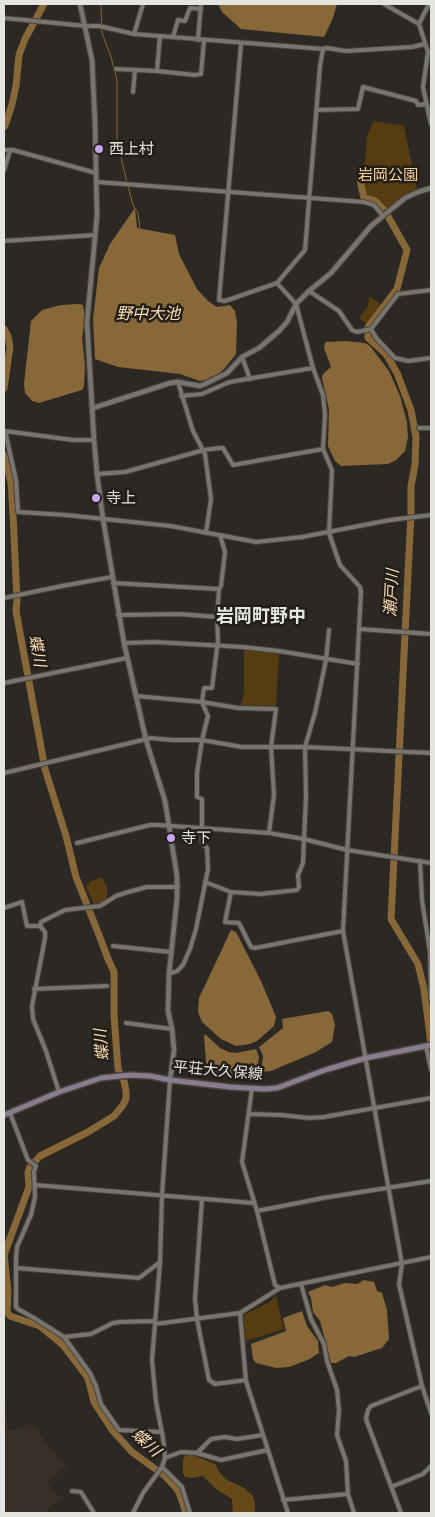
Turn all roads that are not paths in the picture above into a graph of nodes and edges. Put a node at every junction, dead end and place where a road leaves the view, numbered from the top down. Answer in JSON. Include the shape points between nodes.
{"nodes":[{"id":1,"x":80,"y":4,"type":"edge"},
{"id":2,"x":143,"y":4,"type":"edge"},
{"id":3,"x":384,"y":4,"type":"edge"},
{"id":4,"x":429,"y":4,"type":"edge"},
{"id":5,"x":201,"y":6,"type":"edge"},
{"id":6,"x":4,"y":18,"type":"edge"},
{"id":7,"x":419,"y":24,"type":"junction"},
{"id":8,"x":86,"y":26,"type":"junction"},
{"id":9,"x":134,"y":34,"type":"junction"},
{"id":10,"x":160,"y":36,"type":"junction"},
{"id":11,"x":173,"y":37,"type":"junction"},
{"id":12,"x":198,"y":40,"type":"junction"},
{"id":13,"x":204,"y":40,"type":"junction"},
{"id":14,"x":241,"y":44,"type":"junction"},
{"id":15,"x":425,"y":44,"type":"junction"},
{"id":16,"x":323,"y":50,"type":"junction"},
{"id":17,"x":429,"y":64,"type":"edge"},
{"id":18,"x":116,"y":69,"type":"dead end"},
{"id":19,"x":135,"y":70,"type":"junction"},
{"id":20,"x":157,"y":72,"type":"junction"},
{"id":21,"x":133,"y":92,"type":"dead end"},
{"id":22,"x":426,"y":104,"type":"junction"},
{"id":23,"x":317,"y":110,"type":"junction"},
{"id":24,"x":431,"y":124,"type":"edge"},
{"id":25,"x":4,"y":150,"type":"edge"},
{"id":26,"x":10,"y":150,"type":"junction"},
{"id":27,"x":4,"y":170,"type":"edge"},
{"id":28,"x":96,"y":173,"type":"junction"},
{"id":29,"x":97,"y":182,"type":"junction"},
{"id":30,"x":431,"y":188,"type":"edge"},
{"id":31,"x":229,"y":193,"type":"junction"},
{"id":32,"x":310,"y":199,"type":"junction"},
{"id":33,"x":383,"y":216,"type":"junction"},
{"id":34,"x":95,"y":235,"type":"junction"},
{"id":35,"x":4,"y":241,"type":"edge"},
{"id":36,"x":276,"y":283,"type":"junction"},
{"id":37,"x":431,"y":290,"type":"edge"},
{"id":38,"x":309,"y":291,"type":"junction"},
{"id":39,"x":296,"y":304,"type":"junction"},
{"id":40,"x":371,"y":328,"type":"junction"},
{"id":41,"x":242,"y":358,"type":"junction"},
{"id":42,"x":431,"y":358,"type":"edge"},
{"id":43,"x":313,"y":368,"type":"junction"},
{"id":44,"x":250,"y":378,"type":"junction"},
{"id":45,"x":178,"y":382,"type":"junction"},
{"id":46,"x":181,"y":396,"type":"junction"},
{"id":47,"x":93,"y":408,"type":"junction"},
{"id":48,"x":419,"y":428,"type":"dead end"},
{"id":49,"x":431,"y":428,"type":"edge"},
{"id":50,"x":94,"y":440,"type":"junction"},
{"id":51,"x":323,"y":449,"type":"junction"},
{"id":52,"x":204,"y":450,"type":"junction"},
{"id":53,"x":4,"y":459,"type":"edge"},
{"id":54,"x":11,"y":460,"type":"junction"},
{"id":55,"x":97,"y":474,"type":"junction"},
{"id":56,"x":431,"y":515,"type":"edge"},
{"id":57,"x":103,"y":519,"type":"junction"},
{"id":58,"x":206,"y":532,"type":"junction"},
{"id":59,"x":329,"y":533,"type":"junction"},
{"id":60,"x":220,"y":535,"type":"junction"},
{"id":61,"x":112,"y":577,"type":"junction"},
{"id":62,"x":113,"y":583,"type":"junction"},
{"id":63,"x":219,"y":589,"type":"junction"},
{"id":64,"x":4,"y":598,"type":"edge"},
{"id":65,"x":118,"y":615,"type":"junction"},
{"id":66,"x":216,"y":617,"type":"junction"},
{"id":67,"x":359,"y":629,"type":"junction"},
{"id":68,"x":329,"y":630,"type":"dead end"},
{"id":69,"x":431,"y":634,"type":"edge"},
{"id":70,"x":124,"y":643,"type":"junction"},
{"id":71,"x":217,"y":646,"type":"junction"},
{"id":72,"x":127,"y":658,"type":"junction"},
{"id":73,"x":326,"y":660,"type":"junction"},
{"id":74,"x":358,"y":664,"type":"junction"},
{"id":75,"x":4,"y":683,"type":"edge"},
{"id":76,"x":136,"y":696,"type":"junction"},
{"id":77,"x":202,"y":702,"type":"junction"},
{"id":78,"x":146,"y":740,"type":"junction"},
{"id":79,"x":202,"y":740,"type":"junction"},
{"id":80,"x":272,"y":747,"type":"junction"},
{"id":81,"x":305,"y":747,"type":"junction"},
{"id":82,"x":352,"y":749,"type":"junction"},
{"id":83,"x":431,"y":753,"type":"edge"},
{"id":84,"x":4,"y":773,"type":"edge"},
{"id":85,"x":170,"y":826,"type":"junction"},
{"id":86,"x":201,"y":829,"type":"junction"},
{"id":87,"x":269,"y":833,"type":"junction"},
{"id":88,"x":304,"y":839,"type":"junction"},
{"id":89,"x":77,"y":843,"type":"dead end"},
{"id":90,"x":347,"y":850,"type":"junction"},
{"id":91,"x":420,"y":861,"type":"junction"},
{"id":92,"x":431,"y":862,"type":"edge"},
{"id":93,"x":205,"y":882,"type":"junction"},
{"id":94,"x":178,"y":888,"type":"junction"},
{"id":95,"x":231,"y":892,"type":"junction"},
{"id":96,"x":4,"y":908,"type":"edge"},
{"id":97,"x":40,"y":926,"type":"junction"},
{"id":98,"x":344,"y":931,"type":"junction"},
{"id":99,"x":112,"y":946,"type":"dead end"},
{"id":100,"x":170,"y":952,"type":"junction"},
{"id":101,"x":169,"y":974,"type":"junction"},
{"id":102,"x":107,"y":986,"type":"dead end"},
{"id":103,"x":34,"y":990,"type":"junction"},
{"id":104,"x":431,"y":999,"type":"edge"},
{"id":105,"x":126,"y":1023,"type":"dead end"},
{"id":106,"x":172,"y":1029,"type":"junction"},
{"id":107,"x":428,"y":1046,"type":"edge"},
{"id":108,"x":366,"y":1058,"type":"junction"},
{"id":109,"x":431,"y":1069,"type":"edge"},
{"id":110,"x":170,"y":1080,"type":"junction"},
{"id":111,"x":252,"y":1088,"type":"junction"},
{"id":112,"x":59,"y":1092,"type":"junction"},
{"id":113,"x":431,"y":1098,"type":"edge"},
{"id":114,"x":374,"y":1108,"type":"junction"},
{"id":115,"x":10,"y":1113,"type":"junction"},
{"id":116,"x":249,"y":1114,"type":"junction"},
{"id":117,"x":4,"y":1115,"type":"edge"},
{"id":118,"x":431,"y":1181,"type":"edge"},
{"id":119,"x":35,"y":1185,"type":"junction"},
{"id":120,"x":388,"y":1189,"type":"junction"},
{"id":121,"x":162,"y":1195,"type":"junction"},
{"id":122,"x":202,"y":1199,"type":"junction"},
{"id":123,"x":254,"y":1203,"type":"junction"},
{"id":124,"x":257,"y":1211,"type":"junction"},
{"id":125,"x":431,"y":1257,"type":"edge"},
{"id":126,"x":159,"y":1263,"type":"junction"},
{"id":127,"x":402,"y":1264,"type":"junction"},
{"id":128,"x":16,"y":1268,"type":"junction"},
{"id":129,"x":301,"y":1284,"type":"junction"},
{"id":130,"x":280,"y":1288,"type":"junction"},
{"id":131,"x":240,"y":1313,"type":"junction"},
{"id":132,"x":196,"y":1318,"type":"junction"},
{"id":133,"x":155,"y":1324,"type":"junction"},
{"id":134,"x":64,"y":1337,"type":"junction"},
{"id":135,"x":246,"y":1380,"type":"junction"},
{"id":136,"x":422,"y":1386,"type":"junction"},
{"id":137,"x":431,"y":1413,"type":"edge"},
{"id":138,"x":161,"y":1432,"type":"junction"},
{"id":139,"x":263,"y":1435,"type":"junction"},
{"id":140,"x":268,"y":1450,"type":"junction"},
{"id":141,"x":197,"y":1453,"type":"junction"},
{"id":142,"x":165,"y":1458,"type":"junction"},
{"id":143,"x":431,"y":1466,"type":"edge"},
{"id":144,"x":162,"y":1467,"type":"junction"},
{"id":145,"x":391,"y":1487,"type":"junction"},
{"id":146,"x":72,"y":1491,"type":"dead end"},
{"id":147,"x":348,"y":1494,"type":"junction"},
{"id":148,"x":283,"y":1500,"type":"junction"},
{"id":149,"x":94,"y":1513,"type":"edge"},
{"id":150,"x":134,"y":1513,"type":"edge"},
{"id":151,"x":190,"y":1513,"type":"edge"},
{"id":152,"x":288,"y":1513,"type":"edge"},
{"id":153,"x":354,"y":1513,"type":"edge"},
{"id":154,"x":401,"y":1513,"type":"edge"}],
"edges":[{"from":1,"to":8,"type":"street"},
{"from":2,"to":9,"type":"street"},
{"from":3,"to":7,"type":"street"},
{"from":4,"to":7,"type":"street"},
{"from":5,"to":11,"type":"street","via":[[190,8],[185,21],[178,20]]},
{"from":5,"to":12,"type":"street"},
{"from":6,"to":8,"type":"street"},
{"from":7,"to":15,"type":"street"},
{"from":8,"to":9,"type":"street"},
{"from":8,"to":28,"type":"street","via":[[92,60]]},
{"from":9,"to":10,"type":"street"},
{"from":10,"to":11,"type":"street"},
{"from":10,"to":20,"type":"street"},
{"from":11,"to":12,"type":"street"},
{"from":12,"to":13,"type":"street"},
{"from":13,"to":14,"type":"street"},
{"from":13,"to":20,"type":"street","via":[[201,74]]},
{"from":14,"to":16,"type":"street"},
{"from":14,"to":31,"type":"street"},
{"from":15,"to":16,"type":"street","via":[[346,52]]},
{"from":15,"to":17,"type":"street"},
{"from":16,"to":23,"type":"street"},
{"from":17,"to":22,"type":"street","via":[[423,87]]},
{"from":18,"to":19,"type":"street"},
{"from":19,"to":20,"type":"street"},
{"from":19,"to":21,"type":"street"},
{"from":22,"to":23,"type":"street","via":[[418,105],[416,101],[363,87],[358,109]]},
{"from":22,"to":24,"type":"street"},
{"from":23,"to":32,"type":"street"},
{"from":25,"to":26,"type":"street"},
{"from":26,"to":27,"type":"street"},
{"from":26,"to":28,"type":"street"},
{"from":28,"to":29,"type":"street"},
{"from":29,"to":31,"type":"street"},
{"from":29,"to":34,"type":"street"},
{"from":30,"to":33,"type":"street","via":[[406,198]]},
{"from":31,"to":32,"type":"street"},
{"from":31,"to":36,"type":"street","via":[[219,300],[225,301]]},
{"from":32,"to":33,"type":"street","via":[[364,202],[374,205]]},
{"from":32,"to":36,"type":"street","via":[[305,250]]},
{"from":33,"to":38,"type":"street","via":[[331,273]]},
{"from":34,"to":35,"type":"street"},
{"from":34,"to":47,"type":"street","via":[[88,322]]},
{"from":36,"to":39,"type":"street"},
{"from":37,"to":40,"type":"street","via":[[398,294]]},
{"from":38,"to":39,"type":"street"},
{"from":38,"to":40,"type":"street","via":[[338,311],[352,330],[357,332]]},
{"from":39,"to":41,"type":"street","via":[[279,331]]},
{"from":39,"to":43,"type":"street"},
{"from":40,"to":42,"type":"street","via":[[395,358],[408,361]]},
{"from":41,"to":44,"type":"street"},
{"from":41,"to":45,"type":"street","via":[[227,373],[200,386]]},
{"from":43,"to":44,"type":"street"},
{"from":43,"to":51,"type":"street","via":[[323,395]]},
{"from":44,"to":46,"type":"street","via":[[227,383],[202,394]]},
{"from":45,"to":46,"type":"street"},
{"from":45,"to":47,"type":"street"},
{"from":46,"to":52,"type":"street"},
{"from":47,"to":50,"type":"street"},
{"from":48,"to":49,"type":"street"},
{"from":50,"to":54,"type":"street","via":[[5,431]]},
{"from":50,"to":55,"type":"street"},
{"from":51,"to":52,"type":"street","via":[[232,465],[223,448]]},
{"from":51,"to":59,"type":"street","via":[[332,470]]},
{"from":52,"to":55,"type":"street","via":[[125,472]]},
{"from":52,"to":58,"type":"street","via":[[211,499]]},
{"from":53,"to":54,"type":"street"},
{"from":54,"to":57,"type":"street","via":[[18,512]]},
{"from":55,"to":57,"type":"street"},
{"from":56,"to":59,"type":"street"},
{"from":57,"to":58,"type":"street"},
{"from":57,"to":61,"type":"street"},
{"from":58,"to":60,"type":"street"},
{"from":59,"to":60,"type":"street","via":[[256,542]]},
{"from":59,"to":67,"type":"street","via":[[340,565],[360,587]]},
{"from":60,"to":63,"type":"street","via":[[225,552]]},
{"from":61,"to":62,"type":"street"},
{"from":61,"to":64,"type":"street"},
{"from":62,"to":63,"type":"street"},
{"from":62,"to":65,"type":"street"},
{"from":63,"to":66,"type":"street"},
{"from":65,"to":66,"type":"street"},
{"from":65,"to":70,"type":"street"},
{"from":66,"to":71,"type":"street"},
{"from":67,"to":69,"type":"street"},
{"from":67,"to":74,"type":"street"},
{"from":68,"to":73,"type":"street"},
{"from":70,"to":71,"type":"street"},
{"from":70,"to":72,"type":"street"},
{"from":71,"to":73,"type":"street","via":[[280,651]]},
{"from":71,"to":77,"type":"street","via":[[212,688],[204,688]]},
{"from":72,"to":75,"type":"street"},
{"from":72,"to":76,"type":"street"},
{"from":73,"to":74,"type":"street"},
{"from":73,"to":81,"type":"street"},
{"from":74,"to":82,"type":"street"},
{"from":76,"to":77,"type":"street"},
{"from":76,"to":78,"type":"street"},
{"from":77,"to":79,"type":"street","via":[[208,716]]},
{"from":77,"to":80,"type":"street","via":[[238,708],[276,709]]},
{"from":78,"to":79,"type":"street"},
{"from":78,"to":84,"type":"street"},
{"from":78,"to":85,"type":"street"},
{"from":79,"to":80,"type":"street"},
{"from":79,"to":86,"type":"street","via":[[197,786],[197,797],[202,800]]},
{"from":80,"to":81,"type":"street"},
{"from":80,"to":87,"type":"street","via":[[274,794]]},
{"from":81,"to":82,"type":"street"},
{"from":81,"to":88,"type":"street"},
{"from":82,"to":83,"type":"street"},
{"from":82,"to":90,"type":"street"},
{"from":85,"to":86,"type":"street"},
{"from":85,"to":89,"type":"street","via":[[150,825]]},
{"from":85,"to":94,"type":"street"},
{"from":86,"to":87,"type":"street"},
{"from":86,"to":93,"type":"street","via":[[202,843],[207,848]]},
{"from":87,"to":88,"type":"street"},
{"from":88,"to":90,"type":"street"},
{"from":88,"to":95,"type":"street","via":[[303,862],[296,890],[266,894]]},
{"from":90,"to":91,"type":"street"},
{"from":90,"to":98,"type":"street"},
{"from":91,"to":92,"type":"street"},
{"from":91,"to":104,"type":"street","via":[[430,952]]},
{"from":93,"to":95,"type":"street"},
{"from":93,"to":101,"type":"street","via":[[190,949],[183,965]]},
{"from":94,"to":97,"type":"street","via":[[147,887],[128,892],[100,906],[65,910],[41,922]]},
{"from":94,"to":100,"type":"street"},
{"from":95,"to":98,"type":"street","via":[[225,922],[239,923],[255,948]]},
{"from":96,"to":97,"type":"street","via":[[22,902],[27,926]]},
{"from":97,"to":103,"type":"street","via":[[45,938]]},
{"from":98,"to":108,"type":"street"},
{"from":99,"to":100,"type":"street"},
{"from":100,"to":101,"type":"street"},
{"from":101,"to":106,"type":"street","via":[[168,1011]]},
{"from":102,"to":103,"type":"street"},
{"from":103,"to":112,"type":"street","via":[[33,1019]]},
{"from":105,"to":106,"type":"street"},
{"from":106,"to":110,"type":"street","via":[[174,1050]]},
{"from":107,"to":108,"type":"main road","name":"平荘大久保線"},
{"from":107,"to":109,"type":"street"},
{"from":108,"to":111,"type":"main road","name":"平荘大久保線","via":[[277,1088]]},
{"from":108,"to":114,"type":"street"},
{"from":110,"to":111,"type":"main road","name":"平荘大久保線"},
{"from":110,"to":112,"type":"main road","name":"平荘大久保線","via":[[127,1075],[85,1082]]},
{"from":110,"to":121,"type":"street"},
{"from":111,"to":116,"type":"street"},
{"from":112,"to":115,"type":"main road","name":"平荘大久保線"},
{"from":113,"to":114,"type":"street"},
{"from":114,"to":116,"type":"street","via":[[309,1118]]},
{"from":114,"to":120,"type":"street"},
{"from":115,"to":117,"type":"main road","name":"平荘大久保線"},
{"from":115,"to":119,"type":"street","via":[[28,1160],[36,1166]]},
{"from":116,"to":123,"type":"street","via":[[242,1162]]},
{"from":118,"to":120,"type":"street"},
{"from":119,"to":121,"type":"street"},
{"from":119,"to":128,"type":"street","via":[[31,1215],[17,1247]]},
{"from":120,"to":124,"type":"street"},
{"from":120,"to":127,"type":"street"},
{"from":121,"to":122,"type":"street"},
{"from":121,"to":126,"type":"street"},
{"from":122,"to":123,"type":"street"},
{"from":122,"to":132,"type":"street"},
{"from":123,"to":124,"type":"street"},
{"from":124,"to":130,"type":"street","via":[[275,1285]]},
{"from":125,"to":127,"type":"street"},
{"from":126,"to":128,"type":"street","via":[[139,1278]]},
{"from":126,"to":133,"type":"street"},
{"from":127,"to":129,"type":"street"},
{"from":127,"to":136,"type":"street","via":[[400,1284]]},
{"from":128,"to":134,"type":"street","via":[[18,1309]]},
{"from":129,"to":130,"type":"street"},
{"from":129,"to":147,"type":"street","via":[[311,1319],[324,1344],[336,1390],[338,1434],[346,1460]]},
{"from":130,"to":131,"type":"street"},
{"from":131,"to":132,"type":"street"},
{"from":131,"to":135,"type":"street"},
{"from":132,"to":133,"type":"street"},
{"from":132,"to":135,"type":"street","via":[[208,1380],[215,1384]]},
{"from":133,"to":134,"type":"street","via":[[154,1321],[114,1323],[91,1334]]},
{"from":133,"to":138,"type":"street","via":[[153,1373]]},
{"from":134,"to":138,"type":"street","via":[[90,1373],[102,1404],[119,1430]]},
{"from":135,"to":139,"type":"street"},
{"from":136,"to":137,"type":"street"},
{"from":136,"to":145,"type":"street","via":[[368,1410],[366,1419]]},
{"from":138,"to":142,"type":"street"},
{"from":139,"to":140,"type":"street"},
{"from":139,"to":141,"type":"street","via":[[211,1439]]},
{"from":140,"to":141,"type":"street","via":[[221,1460]]},
{"from":140,"to":148,"type":"street"},
{"from":141,"to":142,"type":"street","via":[[181,1452]]},
{"from":142,"to":144,"type":"street"},
{"from":143,"to":145,"type":"street","via":[[423,1474]]},
{"from":144,"to":150,"type":"street","via":[[143,1493]]},
{"from":144,"to":151,"type":"street","via":[[182,1487]]},
{"from":145,"to":154,"type":"street"},
{"from":146,"to":149,"type":"street","via":[[81,1492]]},
{"from":147,"to":148,"type":"street"},
{"from":147,"to":153,"type":"street"},
{"from":148,"to":152,"type":"street"}]}
